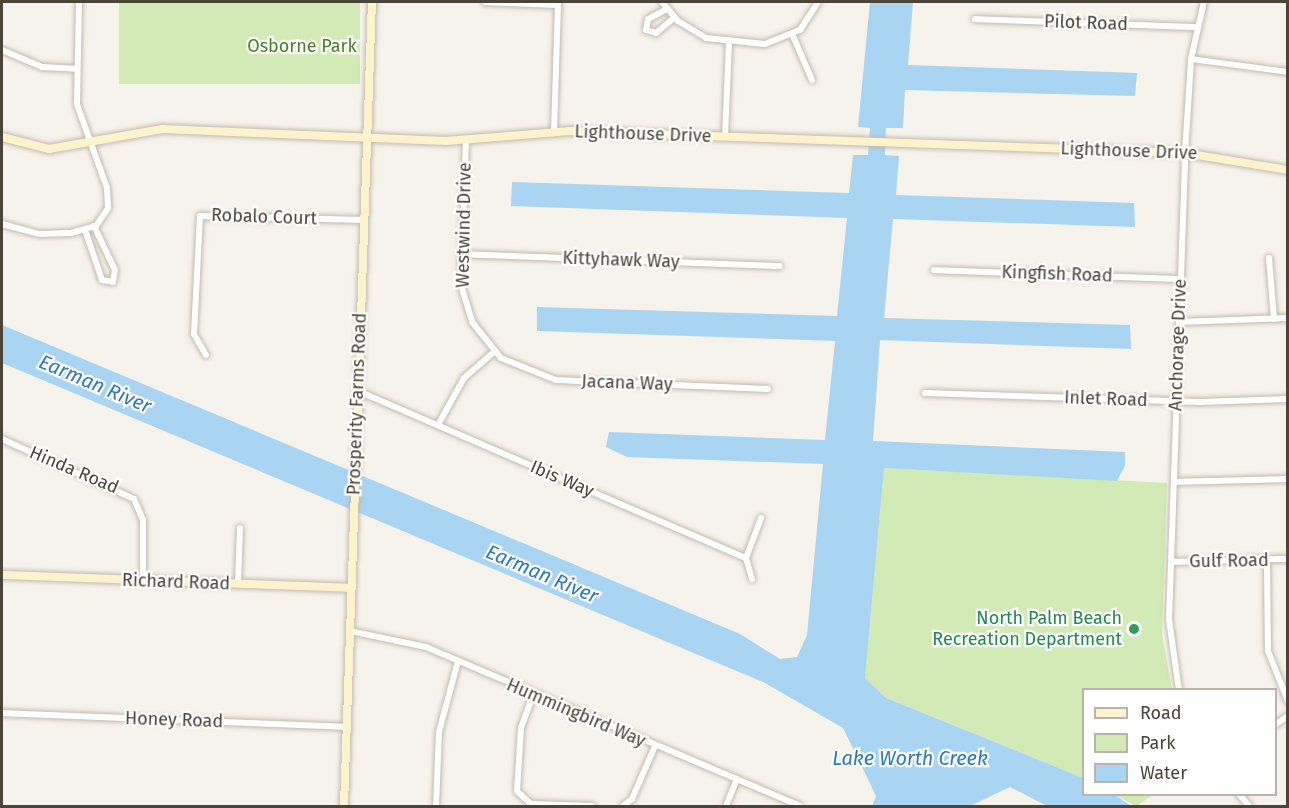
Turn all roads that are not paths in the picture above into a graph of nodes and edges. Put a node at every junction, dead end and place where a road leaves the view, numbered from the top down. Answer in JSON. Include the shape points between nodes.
{"nodes":[{"id":1,"x":79,"y":2,"type":"edge"},
{"id":2,"x":372,"y":2,"type":"edge"},
{"id":3,"x":485,"y":2,"type":"edge"},
{"id":4,"x":662,"y":2,"type":"edge"},
{"id":5,"x":818,"y":2,"type":"edge"},
{"id":6,"x":1204,"y":2,"type":"edge"},
{"id":7,"x":558,"y":3,"type":"edge"},
{"id":8,"x":667,"y":9,"type":"junction"},
{"id":9,"x":674,"y":18,"type":"junction"},
{"id":10,"x":975,"y":19,"type":"dead end"},
{"id":11,"x":1197,"y":27,"type":"junction"},
{"id":12,"x":793,"y":36,"type":"junction"},
{"id":13,"x":729,"y":43,"type":"junction"},
{"id":14,"x":2,"y":50,"type":"edge"},
{"id":15,"x":1191,"y":59,"type":"junction"},
{"id":16,"x":76,"y":69,"type":"junction"},
{"id":17,"x":1287,"y":72,"type":"edge"},
{"id":18,"x":812,"y":80,"type":"dead end"},
{"id":19,"x":554,"y":132,"type":"junction"},
{"id":20,"x":2,"y":137,"type":"edge"},
{"id":21,"x":367,"y":137,"type":"junction"},
{"id":22,"x":725,"y":137,"type":"junction"},
{"id":23,"x":466,"y":140,"type":"junction"},
{"id":24,"x":90,"y":142,"type":"junction"},
{"id":25,"x":1185,"y":153,"type":"junction"},
{"id":26,"x":1287,"y":170,"type":"edge"},
{"id":27,"x":364,"y":220,"type":"junction"},
{"id":28,"x":2,"y":224,"type":"edge"},
{"id":29,"x":94,"y":226,"type":"junction"},
{"id":30,"x":85,"y":230,"type":"junction"},
{"id":31,"x":461,"y":254,"type":"junction"},
{"id":32,"x":1269,"y":258,"type":"dead end"},
{"id":33,"x":780,"y":266,"type":"dead end"},
{"id":34,"x":934,"y":270,"type":"dead end"},
{"id":35,"x":1181,"y":279,"type":"junction"},
{"id":36,"x":1287,"y":318,"type":"edge"},
{"id":37,"x":1274,"y":319,"type":"junction"},
{"id":38,"x":1179,"y":322,"type":"junction"},
{"id":39,"x":494,"y":352,"type":"junction"},
{"id":40,"x":206,"y":355,"type":"dead end"},
{"id":41,"x":768,"y":389,"type":"dead end"},
{"id":42,"x":357,"y":391,"type":"junction"},
{"id":43,"x":925,"y":393,"type":"dead end"},
{"id":44,"x":1287,"y":399,"type":"edge"},
{"id":45,"x":1176,"y":402,"type":"junction"},
{"id":46,"x":438,"y":425,"type":"junction"},
{"id":47,"x":2,"y":439,"type":"edge"},
{"id":48,"x":1287,"y":479,"type":"edge"},
{"id":49,"x":1174,"y":482,"type":"junction"},
{"id":50,"x":761,"y":518,"type":"dead end"},
{"id":51,"x":240,"y":528,"type":"dead end"},
{"id":52,"x":746,"y":558,"type":"junction"},
{"id":53,"x":1287,"y":559,"type":"edge"},
{"id":54,"x":1267,"y":561,"type":"junction"},
{"id":55,"x":1171,"y":562,"type":"junction"},
{"id":56,"x":2,"y":575,"type":"edge"},
{"id":57,"x":752,"y":579,"type":"dead end"},
{"id":58,"x":143,"y":580,"type":"junction"},
{"id":59,"x":238,"y":584,"type":"junction"},
{"id":60,"x":351,"y":588,"type":"junction"},
{"id":61,"x":350,"y":631,"type":"junction"},
{"id":62,"x":458,"y":661,"type":"junction"},
{"id":63,"x":1179,"y":688,"type":"edge"},
{"id":64,"x":533,"y":694,"type":"junction"},
{"id":65,"x":1287,"y":701,"type":"edge"},
{"id":66,"x":2,"y":713,"type":"edge"},
{"id":67,"x":347,"y":727,"type":"junction"},
{"id":68,"x":655,"y":747,"type":"junction"},
{"id":69,"x":737,"y":779,"type":"junction"},
{"id":70,"x":344,"y":807,"type":"edge"},
{"id":71,"x":436,"y":807,"type":"edge"},
{"id":72,"x":592,"y":807,"type":"edge"},
{"id":73,"x":623,"y":807,"type":"edge"},
{"id":74,"x":726,"y":807,"type":"edge"},
{"id":75,"x":800,"y":807,"type":"edge"}],
"edges":[{"from":1,"to":16,"type":"street"},
{"from":2,"to":21,"type":"street","name":"Prosperity Farms Road"},
{"from":3,"to":7,"type":"street"},
{"from":4,"to":8,"type":"street"},
{"from":5,"to":12,"type":"street","via":[[810,20]]},
{"from":6,"to":11,"type":"street","name":"Anchorage Drive"},
{"from":7,"to":19,"type":"street"},
{"from":8,"to":9,"type":"street"},
{"from":8,"to":9,"type":"street","via":[[648,19],[646,30],[656,33]]},
{"from":9,"to":13,"type":"street","via":[[696,34]]},
{"from":10,"to":11,"type":"street","name":"Pilot Road"},
{"from":11,"to":15,"type":"street","name":"Anchorage Drive"},
{"from":12,"to":13,"type":"street","via":[[765,44]]},
{"from":12,"to":18,"type":"street"},
{"from":13,"to":22,"type":"street"},
{"from":14,"to":16,"type":"street","via":[[42,67]]},
{"from":15,"to":17,"type":"street"},
{"from":15,"to":25,"type":"street","name":"Anchorage Drive"},
{"from":16,"to":24,"type":"street","via":[[76,104]]},
{"from":19,"to":22,"type":"street","name":"Lighthouse Drive"},
{"from":19,"to":23,"type":"street","name":"Lighthouse Drive"},
{"from":20,"to":24,"type":"street","name":"Lighthouse Drive","via":[[49,149]]},
{"from":21,"to":23,"type":"street","name":"Lighthouse Drive"},
{"from":21,"to":24,"type":"street","name":"Lighthouse Drive","via":[[162,129]]},
{"from":21,"to":27,"type":"street","name":"Prosperity Farms Road"},
{"from":22,"to":25,"type":"street","name":"Lighthouse Drive"},
{"from":23,"to":31,"type":"street","name":"Westwind Drive"},
{"from":24,"to":29,"type":"street","via":[[109,198],[106,213]]},
{"from":25,"to":26,"type":"street","name":"Lighthouse Drive"},
{"from":25,"to":35,"type":"street","name":"Anchorage Drive"},
{"from":27,"to":40,"type":"street","name":"Robalo Court","via":[[200,216],[194,334]]},
{"from":27,"to":42,"type":"street","name":"Prosperity Farms Road"},
{"from":28,"to":30,"type":"street","via":[[39,234]]},
{"from":29,"to":30,"type":"street"},
{"from":29,"to":30,"type":"street","via":[[115,270],[112,282],[102,279]]},
{"from":31,"to":33,"type":"street","name":"Kittyhawk Way"},
{"from":31,"to":39,"type":"street","name":"Westwind Drive","via":[[468,314]]},
{"from":32,"to":37,"type":"street"},
{"from":34,"to":35,"type":"street","name":"Kingfish Road"},
{"from":35,"to":38,"type":"street","name":"Anchorage Drive"},
{"from":36,"to":37,"type":"street"},
{"from":37,"to":38,"type":"street"},
{"from":38,"to":45,"type":"street","name":"Anchorage Drive"},
{"from":39,"to":41,"type":"street","name":"Jacana Way","via":[[521,371],[556,380]]},
{"from":39,"to":46,"type":"street","via":[[464,378]]},
{"from":42,"to":46,"type":"street","name":"Ibis Way"},
{"from":42,"to":60,"type":"street","name":"Prosperity Farms Road"},
{"from":43,"to":45,"type":"street","name":"Inlet Road"},
{"from":44,"to":45,"type":"street","name":"Inlet Road"},
{"from":45,"to":49,"type":"street","name":"Anchorage Drive"},
{"from":46,"to":52,"type":"street","name":"Ibis Way"},
{"from":47,"to":58,"type":"street","name":"Hinda Road","via":[[134,499],[143,519]]},
{"from":48,"to":49,"type":"street"},
{"from":49,"to":55,"type":"street","name":"Anchorage Drive"},
{"from":50,"to":52,"type":"street"},
{"from":51,"to":59,"type":"street"},
{"from":52,"to":57,"type":"street"},
{"from":53,"to":54,"type":"street","name":"Gulf Road"},
{"from":54,"to":55,"type":"street","name":"Gulf Road"},
{"from":54,"to":65,"type":"street","via":[[1268,651]]},
{"from":55,"to":63,"type":"street","name":"Anchorage Drive","via":[[1170,639]]},
{"from":56,"to":58,"type":"street","name":"Richard Road"},
{"from":58,"to":59,"type":"street","name":"Richard Road"},
{"from":59,"to":60,"type":"street","name":"Richard Road"},
{"from":60,"to":61,"type":"street","name":"Prosperity Farms Road"},
{"from":61,"to":62,"type":"street","name":"Hummingbird Way","via":[[390,635]]},
{"from":61,"to":67,"type":"street","name":"Prosperity Farms Road"},
{"from":62,"to":64,"type":"street","name":"Hummingbird Way"},
{"from":62,"to":71,"type":"street","via":[[439,732]]},
{"from":64,"to":68,"type":"street","name":"Hummingbird Way"},
{"from":64,"to":72,"type":"street","via":[[521,728],[517,791],[531,804]]},
{"from":66,"to":67,"type":"street","name":"Honey Road"},
{"from":67,"to":70,"type":"street","name":"Prosperity Farms Road"},
{"from":68,"to":69,"type":"street","name":"Hummingbird Way"},
{"from":68,"to":73,"type":"street","via":[[632,799]]},
{"from":69,"to":74,"type":"street"},
{"from":69,"to":75,"type":"street","name":"Hummingbird Way"}]}
